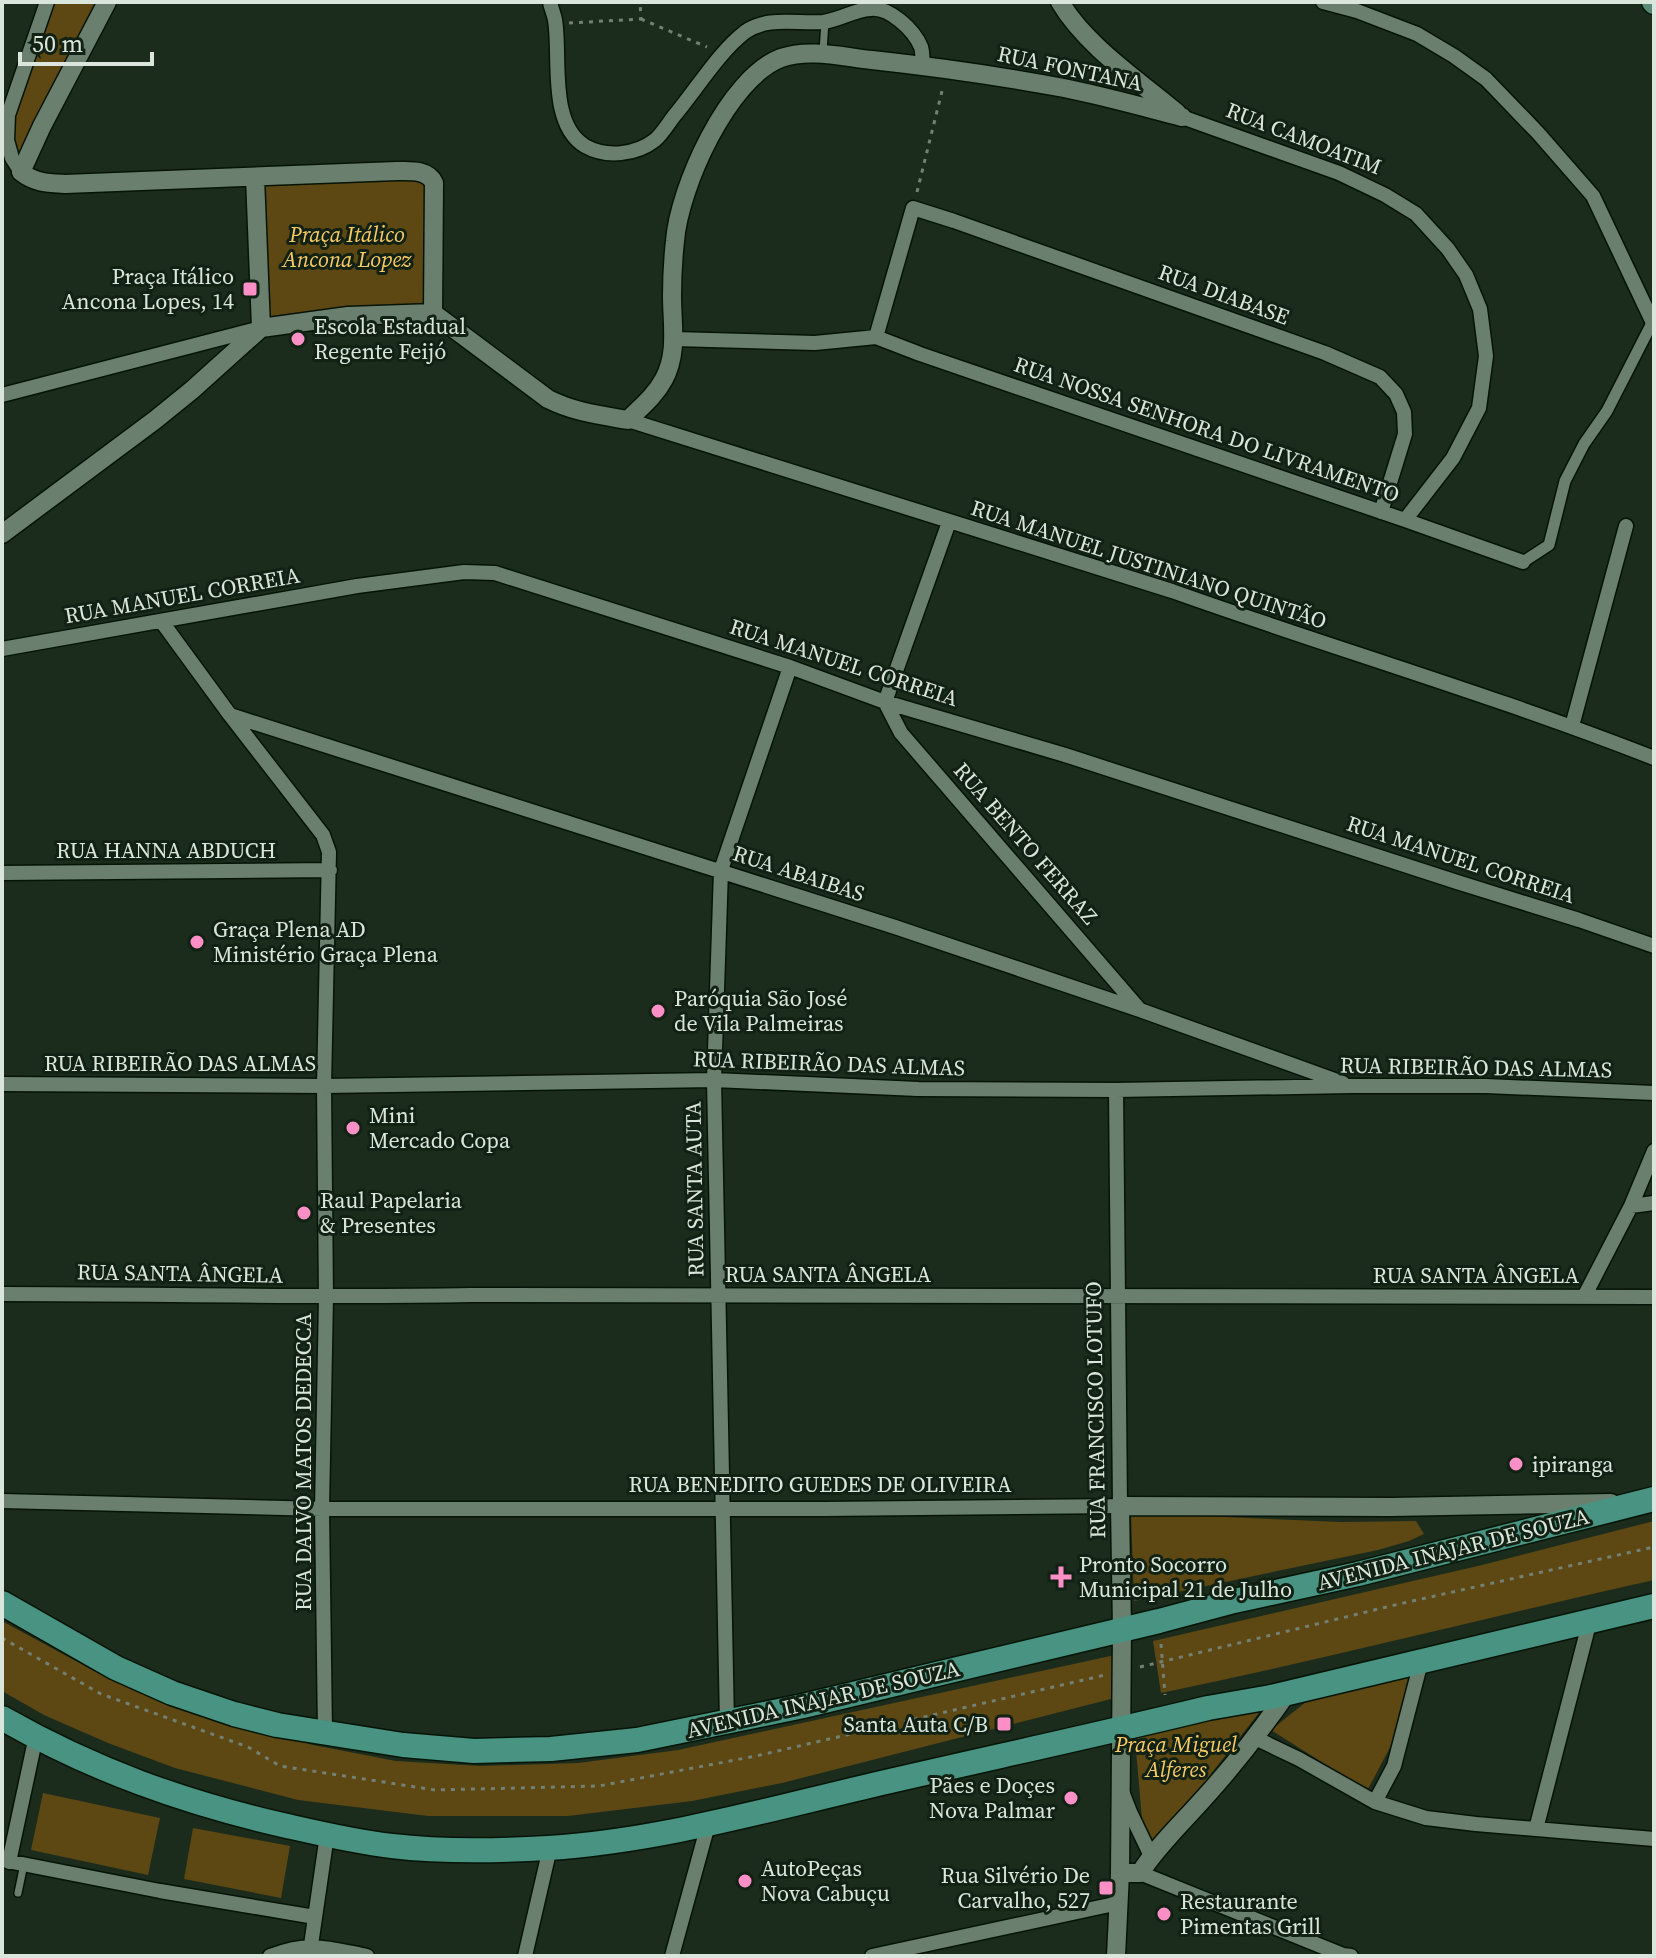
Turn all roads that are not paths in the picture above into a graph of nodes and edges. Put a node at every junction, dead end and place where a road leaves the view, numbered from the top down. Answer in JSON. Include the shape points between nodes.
{"nodes":[{"id":1,"x":47,"y":2,"type":"edge"},
{"id":2,"x":107,"y":2,"type":"edge"},
{"id":3,"x":550,"y":2,"type":"edge"},
{"id":4,"x":1060,"y":2,"type":"edge"},
{"id":5,"x":1323,"y":2,"type":"edge"},
{"id":6,"x":825,"y":22,"type":"junction"},
{"id":7,"x":823,"y":55,"type":"junction"},
{"id":8,"x":923,"y":65,"type":"junction"},
{"id":9,"x":1182,"y":117,"type":"junction"},
{"id":10,"x":21,"y":172,"type":"junction"},
{"id":11,"x":255,"y":177,"type":"junction"},
{"id":12,"x":433,"y":313,"type":"junction"},
{"id":13,"x":1653,"y":324,"type":"edge"},
{"id":14,"x":261,"y":328,"type":"junction"},
{"id":15,"x":876,"y":337,"type":"junction"},
{"id":16,"x":674,"y":339,"type":"junction"},
{"id":17,"x":2,"y":395,"type":"edge"},
{"id":18,"x":628,"y":420,"type":"junction"},
{"id":19,"x":1381,"y":512,"type":"junction"},
{"id":20,"x":1405,"y":520,"type":"junction"},
{"id":21,"x":949,"y":522,"type":"junction"},
{"id":22,"x":1626,"y":526,"type":"dead end"},
{"id":23,"x":2,"y":534,"type":"edge"},
{"id":24,"x":1523,"y":562,"type":"joint"},
{"id":25,"x":162,"y":622,"type":"junction"},
{"id":26,"x":2,"y":649,"type":"edge"},
{"id":27,"x":790,"y":667,"type":"junction"},
{"id":28,"x":885,"y":702,"type":"junction"},
{"id":29,"x":230,"y":715,"type":"junction"},
{"id":30,"x":1572,"y":726,"type":"junction"},
{"id":31,"x":1654,"y":758,"type":"edge"},
{"id":32,"x":330,"y":870,"type":"junction"},
{"id":33,"x":721,"y":870,"type":"junction"},
{"id":34,"x":2,"y":873,"type":"edge"},
{"id":35,"x":1654,"y":946,"type":"edge"},
{"id":36,"x":1140,"y":1010,"type":"junction"},
{"id":37,"x":714,"y":1080,"type":"junction"},
{"id":38,"x":2,"y":1084,"type":"edge"},
{"id":39,"x":324,"y":1086,"type":"junction"},
{"id":40,"x":1351,"y":1086,"type":"junction"},
{"id":41,"x":1116,"y":1090,"type":"junction"},
{"id":42,"x":1654,"y":1093,"type":"edge"},
{"id":43,"x":1654,"y":1151,"type":"edge"},
{"id":44,"x":1654,"y":1203,"type":"edge"},
{"id":45,"x":1631,"y":1206,"type":"junction"},
{"id":46,"x":2,"y":1294,"type":"edge"},
{"id":47,"x":718,"y":1296,"type":"junction"},
{"id":48,"x":326,"y":1297,"type":"junction"},
{"id":49,"x":1118,"y":1297,"type":"junction"},
{"id":50,"x":1584,"y":1297,"type":"junction"},
{"id":51,"x":1654,"y":1297,"type":"edge"},
{"id":52,"x":2,"y":1501,"type":"edge"},
{"id":53,"x":1646,"y":1501,"type":"edge"},
{"id":54,"x":1120,"y":1506,"type":"junction"},
{"id":55,"x":322,"y":1509,"type":"junction"},
{"id":56,"x":722,"y":1509,"type":"junction"},
{"id":57,"x":2,"y":1603,"type":"edge"},
{"id":58,"x":1652,"y":1607,"type":"edge"},
{"id":59,"x":1590,"y":1620,"type":"junction"},
{"id":60,"x":1122,"y":1629,"type":"junction"},
{"id":61,"x":1421,"y":1662,"type":"junction"},
{"id":62,"x":1287,"y":1693,"type":"junction"},
{"id":63,"x":2,"y":1718,"type":"edge"},
{"id":64,"x":727,"y":1722,"type":"junction"},
{"id":65,"x":2,"y":1728,"type":"edge"},
{"id":66,"x":1121,"y":1729,"type":"junction"},
{"id":67,"x":325,"y":1733,"type":"junction"},
{"id":68,"x":32,"y":1734,"type":"junction"},
{"id":69,"x":1255,"y":1738,"type":"junction"},
{"id":70,"x":1120,"y":1786,"type":"junction"},
{"id":71,"x":1375,"y":1802,"type":"junction"},
{"id":72,"x":708,"y":1825,"type":"junction"},
{"id":73,"x":1536,"y":1829,"type":"junction"},
{"id":74,"x":327,"y":1835,"type":"junction"},
{"id":75,"x":1654,"y":1839,"type":"edge"},
{"id":76,"x":550,"y":1848,"type":"junction"},
{"id":77,"x":1151,"y":1856,"type":"junction"},
{"id":78,"x":12,"y":1862,"type":"edge"},
{"id":79,"x":1120,"y":1873,"type":"junction"},
{"id":80,"x":1140,"y":1873,"type":"junction"},
{"id":81,"x":18,"y":1893,"type":"dead end"},
{"id":82,"x":1119,"y":1903,"type":"junction"},
{"id":83,"x":315,"y":1917,"type":"junction"},
{"id":84,"x":311,"y":1945,"type":"junction"},
{"id":85,"x":270,"y":1956,"type":"edge"},
{"id":86,"x":367,"y":1956,"type":"edge"},
{"id":87,"x":525,"y":1956,"type":"edge"},
{"id":88,"x":672,"y":1956,"type":"edge"},
{"id":89,"x":872,"y":1956,"type":"edge"},
{"id":90,"x":1116,"y":1956,"type":"edge"},
{"id":91,"x":1344,"y":1956,"type":"edge"}],
"edges":[{"from":1,"to":10,"type":"street","via":[[8,115],[7,140]]},
{"from":2,"to":10,"type":"street"},
{"from":3,"to":6,"type":"street","via":[[561,108],[570,131],[584,145],[607,153],[640,149],[655,139],[747,31],[765,23]]},
{"from":4,"to":9,"type":"street","name":"RUA CAMOATIM","via":[[1087,36]]},
{"from":5,"to":13,"type":"street","via":[[1417,34],[1486,79],[1593,196]]},
{"from":6,"to":7,"type":"lane"},
{"from":6,"to":8,"type":"street","via":[[872,8],[885,11],[913,33]]},
{"from":7,"to":8,"type":"street","name":"RUA FONTANA"},
{"from":7,"to":16,"type":"street","name":"RUA FONTANA","via":[[782,58],[761,69],[707,140],[685,192],[675,238]]},
{"from":8,"to":9,"type":"street","name":"RUA FONTANA","via":[[1066,88]]},
{"from":9,"to":20,"type":"street","name":"RUA CAMOATIM","via":[[1339,173],[1385,195],[1416,214],[1466,275],[1480,309],[1486,356],[1479,408],[1453,458]]},
{"from":10,"to":11,"type":"street","via":[[29,179],[65,184]]},
{"from":11,"to":12,"type":"street","via":[[397,171],[431,177]]},
{"from":11,"to":14,"type":"street"},
{"from":12,"to":14,"type":"street","via":[[348,316]]},
{"from":12,"to":18,"type":"street","via":[[548,399],[584,413]]},
{"from":13,"to":24,"type":"street","via":[[1565,481],[1549,545]]},
{"from":14,"to":17,"type":"street"},
{"from":14,"to":23,"type":"street","via":[[155,420]]},
{"from":15,"to":16,"type":"street","via":[[815,343]]},
{"from":15,"to":19,"type":"street","name":"RUA NOSSA SENHORA DO LIVRAMENTO"},
{"from":15,"to":19,"type":"street","name":"RUA DIABASE","via":[[913,208],[954,221],[1310,347],[1380,377],[1404,412],[1405,434]]},
{"from":16,"to":18,"type":"street","name":"RUA FONTANA","via":[[665,378]]},
{"from":18,"to":21,"type":"street","name":"RUA MANUEL JUSTINIANO QUINTÃO"},
{"from":19,"to":20,"type":"street","name":"RUA NOSSA SENHORA DO LIVRAMENTO"},
{"from":20,"to":24,"type":"street","name":"RUA NOSSA SENHORA DO LIVRAMENTO"},
{"from":21,"to":28,"type":"street"},
{"from":21,"to":30,"type":"street","name":"RUA MANUEL JUSTINIANO QUINTÃO"},
{"from":22,"to":30,"type":"street"},
{"from":25,"to":26,"type":"street","name":"RUA MANUEL CORREIA"},
{"from":25,"to":27,"type":"street","name":"RUA MANUEL CORREIA","via":[[357,586],[495,573]]},
{"from":25,"to":29,"type":"street","name":"RUA DALVO MATOS DEDECCA"},
{"from":27,"to":28,"type":"street","name":"RUA MANUEL CORREIA"},
{"from":27,"to":33,"type":"street","name":"RUA SANTA AUTA"},
{"from":28,"to":35,"type":"street","name":"RUA MANUEL CORREIA"},
{"from":28,"to":36,"type":"street","name":"RUA BENTO FERRAZ","via":[[901,733]]},
{"from":29,"to":32,"type":"street","name":"RUA DALVO MATOS DEDECCA","via":[[323,835]]},
{"from":29,"to":33,"type":"street","name":"RUA ABAIBAS"},
{"from":30,"to":31,"type":"street","name":"RUA MANUEL JUSTINIANO QUINTÃO"},
{"from":32,"to":34,"type":"street","name":"RUA HANNA ABDUCH"},
{"from":32,"to":39,"type":"street","name":"RUA DALVO MATOS DEDECCA"},
{"from":33,"to":36,"type":"street","name":"RUA ABAIBAS"},
{"from":33,"to":37,"type":"street","name":"RUA SANTA AUTA"},
{"from":36,"to":40,"type":"street","name":"RUA ABAIBAS"},
{"from":37,"to":39,"type":"street","name":"RUA RIBEIRÃO DAS ALMAS"},
{"from":37,"to":41,"type":"street","name":"RUA RIBEIRÃO DAS ALMAS"},
{"from":37,"to":47,"type":"street","name":"RUA SANTA AUTA"},
{"from":38,"to":39,"type":"street","name":"RUA RIBEIRÃO DAS ALMAS"},
{"from":39,"to":48,"type":"street","name":"RUA DALVO MATOS DEDECCA"},
{"from":40,"to":41,"type":"street","name":"RUA RIBEIRÃO DAS ALMAS"},
{"from":40,"to":42,"type":"street","name":"RUA RIBEIRÃO DAS ALMAS"},
{"from":41,"to":49,"type":"street","name":"RUA FRANCISCO LOTUFO"},
{"from":43,"to":45,"type":"street"},
{"from":44,"to":45,"type":"street"},
{"from":45,"to":50,"type":"street"},
{"from":46,"to":48,"type":"street","name":"RUA SANTA ÂNGELA"},
{"from":47,"to":48,"type":"street","name":"RUA SANTA ÂNGELA"},
{"from":47,"to":49,"type":"street","name":"RUA SANTA ÂNGELA"},
{"from":47,"to":56,"type":"street","name":"RUA SANTA AUTA"},
{"from":48,"to":55,"type":"street","name":"RUA DALVO MATOS DEDECCA"},
{"from":49,"to":50,"type":"street","name":"RUA SANTA ÂNGELA"},
{"from":49,"to":54,"type":"street","name":"RUA FRANCISCO LOTUFO"},
{"from":50,"to":51,"type":"street","name":"RUA SANTA ÂNGELA"},
{"from":52,"to":55,"type":"street","name":"RUA BENEDITO GUEDES DE OLIVEIRA"},
{"from":53,"to":54,"type":"street","name":"RUA BENEDITO GUEDES DE OLIVEIRA"},
{"from":53,"to":60,"type":"main road","name":"AVENIDA INAJAR DE SOUZA"},
{"from":54,"to":56,"type":"street","name":"RUA BENEDITO GUEDES DE OLIVEIRA"},
{"from":54,"to":60,"type":"street","name":"RUA FRANCISCO LOTUFO"},
{"from":55,"to":56,"type":"street","name":"RUA BENEDITO GUEDES DE OLIVEIRA"},
{"from":55,"to":67,"type":"street","name":"RUA DALVO MATOS DEDECCA"},
{"from":56,"to":64,"type":"street","name":"RUA SANTA AUTA"},
{"from":57,"to":67,"type":"main road","name":"AVENIDA INAJAR DE SOUZA","via":[[116,1668],[172,1693],[234,1714]]},
{"from":58,"to":59,"type":"main road"},
{"from":59,"to":61,"type":"main road"},
{"from":59,"to":73,"type":"street"},
{"from":60,"to":64,"type":"main road","name":"AVENIDA INAJAR DE SOUZA"},
{"from":60,"to":66,"type":"street","name":"RUA FRANCISCO LOTUFO"},
{"from":61,"to":62,"type":"main road"},
{"from":61,"to":71,"type":"street","via":[[1394,1766]]},
{"from":62,"to":66,"type":"main road"},
{"from":62,"to":69,"type":"street"},
{"from":63,"to":68,"type":"main road"},
{"from":64,"to":67,"type":"main road","name":"AVENIDA INAJAR DE SOUZA","via":[[637,1740],[551,1749],[474,1751]]},
{"from":65,"to":68,"type":"street"},
{"from":66,"to":70,"type":"street","name":"RUA FRANCISCO LOTUFO"},
{"from":66,"to":72,"type":"main road"},
{"from":68,"to":74,"type":"main road","via":[[159,1791]]},
{"from":68,"to":78,"type":"street"},
{"from":69,"to":71,"type":"street"},
{"from":69,"to":77,"type":"street"},
{"from":70,"to":77,"type":"street"},
{"from":70,"to":79,"type":"street","name":"RUA FRANCISCO LOTUFO"},
{"from":71,"to":73,"type":"street","via":[[1426,1818]]},
{"from":72,"to":76,"type":"main road"},
{"from":72,"to":88,"type":"street"},
{"from":73,"to":75,"type":"street"},
{"from":74,"to":76,"type":"main road","via":[[452,1850]]},
{"from":74,"to":83,"type":"street"},
{"from":76,"to":87,"type":"street"},
{"from":77,"to":80,"type":"street"},
{"from":78,"to":81,"type":"lane"},
{"from":78,"to":83,"type":"street"},
{"from":79,"to":80,"type":"street"},
{"from":79,"to":82,"type":"street","name":"RUA FRANCISCO LOTUFO"},
{"from":80,"to":91,"type":"street"},
{"from":82,"to":89,"type":"street"},
{"from":82,"to":90,"type":"street","name":"RUA FRANCISCO LOTUFO"},
{"from":83,"to":84,"type":"street"},
{"from":84,"to":85,"type":"street"},
{"from":84,"to":86,"type":"street"}]}
